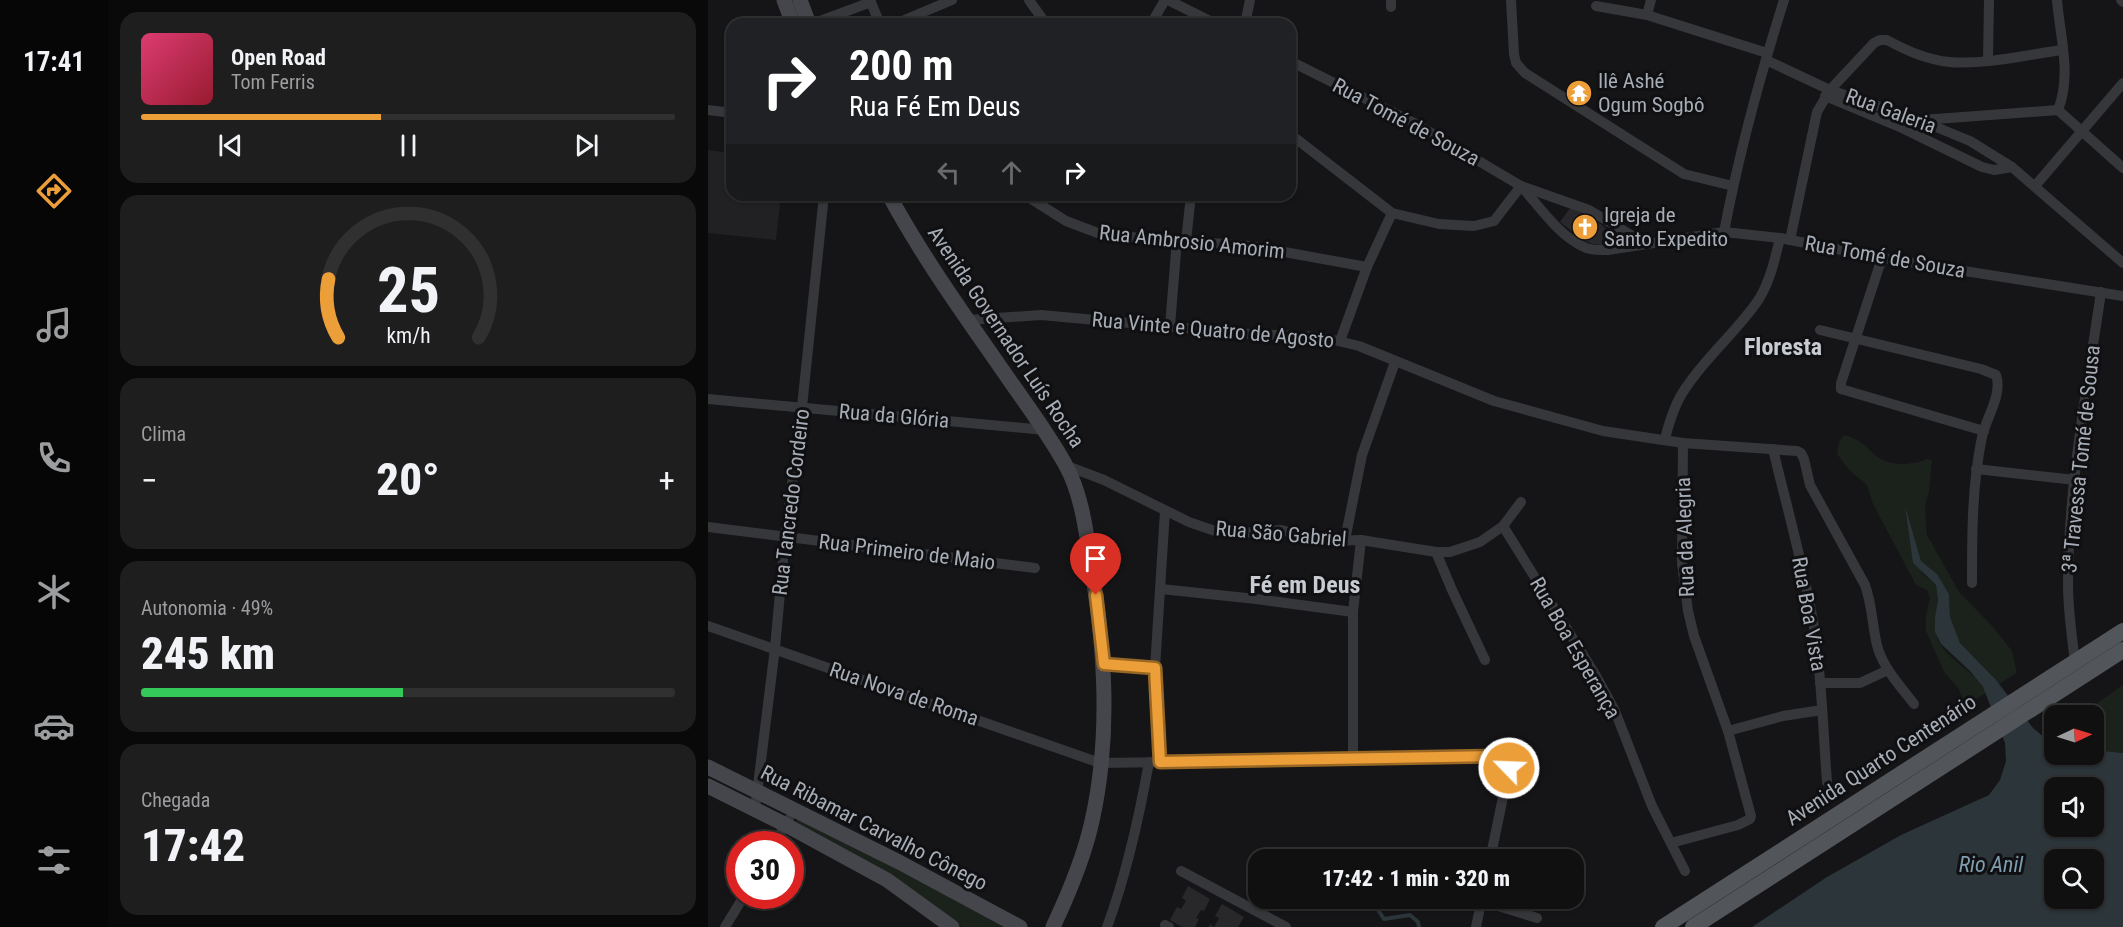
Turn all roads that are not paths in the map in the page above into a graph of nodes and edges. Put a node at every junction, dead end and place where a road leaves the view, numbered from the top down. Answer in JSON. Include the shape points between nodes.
{"nodes":[{"id":1,"x":784,"y":0,"type":"edge"},
{"id":2,"x":800,"y":0,"type":"edge"},
{"id":3,"x":952,"y":0,"type":"edge"},
{"id":4,"x":1029,"y":0,"type":"edge"},
{"id":5,"x":1166,"y":0,"type":"edge"},
{"id":6,"x":1250,"y":0,"type":"edge"},
{"id":7,"x":1511,"y":0,"type":"edge"},
{"id":8,"x":1651,"y":0,"type":"edge"},
{"id":9,"x":1784,"y":0,"type":"edge"},
{"id":10,"x":1989,"y":0,"type":"edge"},
{"id":11,"x":2056,"y":0,"type":"edge"},
{"id":12,"x":870,"y":1,"type":"edge"},
{"id":13,"x":1596,"y":6,"type":"dead end"},
{"id":14,"x":1647,"y":15,"type":"junction"},
{"id":15,"x":790,"y":18,"type":"edge"},
{"id":16,"x":808,"y":18,"type":"edge"},
{"id":17,"x":826,"y":18,"type":"edge"},
{"id":18,"x":877,"y":18,"type":"edge"},
{"id":19,"x":909,"y":18,"type":"edge"},
{"id":20,"x":1042,"y":18,"type":"edge"},
{"id":21,"x":1155,"y":18,"type":"edge"},
{"id":22,"x":1204,"y":18,"type":"edge"},
{"id":23,"x":1246,"y":18,"type":"edge"},
{"id":24,"x":2062,"y":50,"type":"junction"},
{"id":25,"x":1767,"y":57,"type":"junction"},
{"id":26,"x":1988,"y":60,"type":"junction"},
{"id":27,"x":1296,"y":64,"type":"edge"},
{"id":28,"x":2123,"y":83,"type":"edge"},
{"id":29,"x":1828,"y":93,"type":"junction"},
{"id":30,"x":708,"y":110,"type":"edge"},
{"id":31,"x":2058,"y":110,"type":"junction"},
{"id":32,"x":726,"y":112,"type":"edge"},
{"id":33,"x":1919,"y":120,"type":"junction"},
{"id":34,"x":2081,"y":132,"type":"junction"},
{"id":35,"x":1296,"y":139,"type":"edge"},
{"id":36,"x":2012,"y":167,"type":"junction"},
{"id":37,"x":2123,"y":168,"type":"edge"},
{"id":38,"x":1521,"y":186,"type":"junction"},
{"id":39,"x":1733,"y":186,"type":"junction"},
{"id":40,"x":2035,"y":186,"type":"junction"},
{"id":41,"x":823,"y":201,"type":"edge"},
{"id":42,"x":892,"y":201,"type":"edge"},
{"id":43,"x":1034,"y":201,"type":"edge"},
{"id":44,"x":1190,"y":201,"type":"edge"},
{"id":45,"x":1392,"y":213,"type":"junction"},
{"id":46,"x":1724,"y":231,"type":"junction"},
{"id":47,"x":1785,"y":239,"type":"junction"},
{"id":48,"x":1181,"y":240,"type":"junction"},
{"id":49,"x":1646,"y":244,"type":"junction"},
{"id":50,"x":1882,"y":258,"type":"junction"},
{"id":51,"x":2123,"y":262,"type":"edge"},
{"id":52,"x":1367,"y":267,"type":"junction"},
{"id":53,"x":2101,"y":292,"type":"junction"},
{"id":54,"x":2123,"y":296,"type":"edge"},
{"id":55,"x":968,"y":320,"type":"junction"},
{"id":56,"x":1170,"y":326,"type":"junction"},
{"id":57,"x":1820,"y":330,"type":"dead end"},
{"id":58,"x":1856,"y":338,"type":"junction"},
{"id":59,"x":1340,"y":341,"type":"junction"},
{"id":60,"x":1395,"y":362,"type":"junction"},
{"id":61,"x":708,"y":399,"type":"edge"},
{"id":62,"x":802,"y":407,"type":"junction"},
{"id":63,"x":1045,"y":430,"type":"junction"},
{"id":64,"x":1984,"y":431,"type":"junction"},
{"id":65,"x":1665,"y":439,"type":"junction"},
{"id":66,"x":1683,"y":443,"type":"junction"},
{"id":67,"x":1773,"y":449,"type":"junction"},
{"id":68,"x":1067,"y":466,"type":"junction"},
{"id":69,"x":1976,"y":469,"type":"junction"},
{"id":70,"x":2075,"y":480,"type":"junction"},
{"id":71,"x":1521,"y":502,"type":"dead end"},
{"id":72,"x":1165,"y":511,"type":"junction"},
{"id":73,"x":1503,"y":526,"type":"junction"},
{"id":74,"x":708,"y":527,"type":"edge"},
{"id":75,"x":785,"y":538,"type":"junction"},
{"id":76,"x":1345,"y":540,"type":"junction"},
{"id":77,"x":1361,"y":540,"type":"junction"},
{"id":78,"x":1436,"y":552,"type":"junction"},
{"id":79,"x":1035,"y":568,"type":"dead end"},
{"id":80,"x":1972,"y":583,"type":"dead end"},
{"id":81,"x":1161,"y":589,"type":"junction"},
{"id":82,"x":1353,"y":612,"type":"junction"},
{"id":83,"x":708,"y":626,"type":"edge"},
{"id":84,"x":2123,"y":631,"type":"edge"},
{"id":85,"x":775,"y":648,"type":"junction"},
{"id":86,"x":2123,"y":650,"type":"edge"},
{"id":87,"x":1485,"y":660,"type":"dead end"},
{"id":88,"x":2075,"y":662,"type":"junction"},
{"id":89,"x":1104,"y":664,"type":"junction"},
{"id":90,"x":1155,"y":668,"type":"junction"},
{"id":91,"x":1888,"y":670,"type":"junction"},
{"id":92,"x":1820,"y":683,"type":"junction"},
{"id":93,"x":2040,"y":694,"type":"junction"},
{"id":94,"x":1914,"y":704,"type":"dead end"},
{"id":95,"x":1822,"y":710,"type":"junction"},
{"id":96,"x":1728,"y":731,"type":"junction"},
{"id":97,"x":1971,"y":738,"type":"junction"},
{"id":98,"x":1353,"y":759,"type":"junction"},
{"id":99,"x":1154,"y":762,"type":"junction"},
{"id":100,"x":1100,"y":763,"type":"junction"},
{"id":101,"x":708,"y":768,"type":"edge"},
{"id":102,"x":1827,"y":782,"type":"dead end"},
{"id":103,"x":708,"y":786,"type":"edge"},
{"id":104,"x":758,"y":792,"type":"junction"},
{"id":105,"x":755,"y":809,"type":"junction"},
{"id":106,"x":794,"y":810,"type":"junction"},
{"id":107,"x":786,"y":825,"type":"junction"},
{"id":108,"x":782,"y":831,"type":"edge"},
{"id":109,"x":1671,"y":843,"type":"junction"},
{"id":110,"x":1492,"y":849,"type":"edge"},
{"id":111,"x":1180,"y":871,"type":"dead end"},
{"id":112,"x":1685,"y":871,"type":"dead end"},
{"id":113,"x":736,"y":909,"type":"edge"},
{"id":114,"x":1480,"y":909,"type":"edge"},
{"id":115,"x":1510,"y":909,"type":"edge"},
{"id":116,"x":1537,"y":918,"type":"dead end"},
{"id":117,"x":725,"y":927,"type":"edge"},
{"id":118,"x":952,"y":927,"type":"edge"},
{"id":119,"x":1020,"y":927,"type":"edge"},
{"id":120,"x":1053,"y":927,"type":"edge"},
{"id":121,"x":1107,"y":927,"type":"edge"},
{"id":122,"x":1286,"y":927,"type":"edge"},
{"id":123,"x":1476,"y":927,"type":"edge"},
{"id":124,"x":1663,"y":927,"type":"edge"},
{"id":125,"x":1693,"y":927,"type":"edge"}],
"edges":[{"from":1,"to":15,"type":"main road"},
{"from":2,"to":16,"type":"main road"},
{"from":3,"to":19,"type":"street"},
{"from":4,"to":20,"type":"street"},
{"from":5,"to":21,"type":"street"},
{"from":5,"to":22,"type":"street"},
{"from":6,"to":23,"type":"street"},
{"from":7,"to":39,"type":"street","via":[[1514,54],[1525,74],[1684,174]]},
{"from":8,"to":14,"type":"street"},
{"from":9,"to":25,"type":"street"},
{"from":10,"to":26,"type":"street"},
{"from":11,"to":24,"type":"street"},
{"from":12,"to":17,"type":"street"},
{"from":12,"to":18,"type":"street"},
{"from":13,"to":14,"type":"street","name":"Rua Galeria"},
{"from":14,"to":25,"type":"street","name":"Rua Galeria"},
{"from":24,"to":26,"type":"street"},
{"from":24,"to":31,"type":"street","via":[[2066,84]]},
{"from":25,"to":29,"type":"street","name":"Rua Galeria"},
{"from":25,"to":39,"type":"street"},
{"from":26,"to":29,"type":"street","via":[[1947,62],[1880,40]]},
{"from":27,"to":38,"type":"street","name":"Rua Tomé de Souza","via":[[1416,124]]},
{"from":28,"to":34,"type":"street"},
{"from":29,"to":33,"type":"street","name":"Rua Galeria"},
{"from":29,"to":36,"type":"street","name":"Rua Galeria","via":[[1982,167]]},
{"from":29,"to":47,"type":"street","via":[[1817,112]]},
{"from":30,"to":32,"type":"street"},
{"from":31,"to":33,"type":"street"},
{"from":31,"to":34,"type":"street"},
{"from":33,"to":36,"type":"street","name":"Rua Galeria","via":[[1970,141]]},
{"from":34,"to":37,"type":"street"},
{"from":34,"to":40,"type":"street"},
{"from":35,"to":45,"type":"street"},
{"from":36,"to":40,"type":"street","name":"Rua Galeria"},
{"from":38,"to":45,"type":"street","via":[[1494,220],[1484,225],[1439,224]]},
{"from":38,"to":49,"type":"street","name":"Rua Tomé de Souza","via":[[1589,210]]},
{"from":38,"to":49,"type":"street","name":"Rua Tomé de Souza","via":[[1560,230],[1584,247],[1608,250]]},
{"from":39,"to":46,"type":"street"},
{"from":40,"to":51,"type":"street","name":"Rua Galeria"},
{"from":41,"to":62,"type":"street","name":"Rua Tancredo Cordeiro"},
{"from":42,"to":55,"type":"main road","name":"Avenida Governador Luís Rocha"},
{"from":43,"to":48,"type":"street","name":"Rua Ambrosio Amorim","via":[[1066,221],[1103,235]]},
{"from":44,"to":48,"type":"street"},
{"from":45,"to":52,"type":"street"},
{"from":46,"to":47,"type":"street","name":"Rua Tomé de Souza"},
{"from":46,"to":49,"type":"street","name":"Rua Tomé de Souza"},
{"from":47,"to":50,"type":"street","name":"Rua Tomé de Souza"},
{"from":47,"to":65,"type":"street","via":[[1760,297],[1684,390]]},
{"from":48,"to":52,"type":"street","name":"Rua Ambrosio Amorim","via":[[1251,246]]},
{"from":48,"to":56,"type":"street"},
{"from":50,"to":53,"type":"street","name":"Rua Tomé de Souza"},
{"from":50,"to":58,"type":"street"},
{"from":52,"to":59,"type":"street"},
{"from":53,"to":54,"type":"street","name":"Rua Tomé de Souza"},
{"from":53,"to":70,"type":"street","name":"3ª Travessa Tomé de Sousa"},
{"from":55,"to":56,"type":"street","name":"Rua Vinte e Quatro de Agosto","via":[[1041,315]]},
{"from":55,"to":63,"type":"main road","name":"Avenida Governador Luís Rocha"},
{"from":56,"to":59,"type":"street","name":"Rua Vinte e Quatro de Agosto"},
{"from":57,"to":58,"type":"street"},
{"from":58,"to":64,"type":"street","via":[[1842,390]]},
{"from":58,"to":64,"type":"street","via":[[1996,375],[1998,390]]},
{"from":59,"to":60,"type":"street","name":"Rua Vinte e Quatro de Agosto"},
{"from":60,"to":65,"type":"street","name":"Rua Vinte e Quatro de Agosto","via":[[1505,404],[1603,431]]},
{"from":60,"to":76,"type":"street","via":[[1362,455]]},
{"from":61,"to":62,"type":"street","name":"Rua da Glória"},
{"from":62,"to":63,"type":"street","name":"Rua da Glória"},
{"from":62,"to":75,"type":"street","name":"Rua Tancredo Cordeiro"},
{"from":63,"to":68,"type":"main road","name":"Avenida Governador Luís Rocha"},
{"from":64,"to":69,"type":"street"},
{"from":65,"to":66,"type":"street","name":"Rua Vinte e Quatro de Agosto"},
{"from":66,"to":67,"type":"street","name":"Rua Vinte e Quatro de Agosto"},
{"from":66,"to":96,"type":"street","name":"Rua da Alegria","via":[[1686,603]]},
{"from":67,"to":91,"type":"street","name":"Rua Vinte e Quatro de Agosto","via":[[1802,453],[1810,485],[1865,585],[1879,650]]},
{"from":67,"to":92,"type":"street","name":"Rua Boa Vista","via":[[1803,572]]},
{"from":68,"to":72,"type":"street","name":"Rua São Gabriel"},
{"from":68,"to":89,"type":"main road","name":"Avenida Governador Luís Rocha","via":[[1083,513]]},
{"from":69,"to":70,"type":"street"},
{"from":69,"to":80,"type":"street"},
{"from":70,"to":88,"type":"street","name":"3ª Travessa Tomé de Sousa","via":[[2068,587]]},
{"from":71,"to":73,"type":"street","name":"Rua São Gabriel"},
{"from":72,"to":76,"type":"street","name":"Rua São Gabriel","via":[[1228,534],[1281,530],[1329,542]]},
{"from":72,"to":81,"type":"street"},
{"from":73,"to":78,"type":"street","name":"Rua São Gabriel","via":[[1480,542],[1450,552]]},
{"from":73,"to":109,"type":"street","name":"Rua Boa Esperança","via":[[1601,684]]},
{"from":74,"to":75,"type":"street","name":"Rua Primeiro de Maio"},
{"from":75,"to":79,"type":"street","name":"Rua Primeiro de Maio"},
{"from":75,"to":85,"type":"street","name":"Rua Tancredo Cordeiro"},
{"from":76,"to":77,"type":"street","name":"Rua São Gabriel"},
{"from":77,"to":78,"type":"street","name":"Rua São Gabriel"},
{"from":77,"to":82,"type":"street"},
{"from":78,"to":87,"type":"street"},
{"from":81,"to":82,"type":"street"},
{"from":81,"to":90,"type":"street"},
{"from":82,"to":98,"type":"street"},
{"from":83,"to":85,"type":"street","name":"Rua Nova de Roma"},
{"from":84,"to":88,"type":"main road","name":"Avenida Quarto Centenário"},
{"from":85,"to":100,"type":"street","name":"Rua Nova de Roma"},
{"from":85,"to":104,"type":"street","name":"Rua Tancredo Cordeiro"},
{"from":86,"to":93,"type":"main road","name":"Avenida Quarto Centenário"},
{"from":88,"to":93,"type":"main road","name":"Avenida Quarto Centenário"},
{"from":89,"to":90,"type":"street"},
{"from":89,"to":100,"type":"main road","name":"Avenida Governador Luís Rocha"},
{"from":90,"to":99,"type":"street"},
{"from":91,"to":92,"type":"street","via":[[1860,683]]},
{"from":91,"to":94,"type":"street"},
{"from":92,"to":95,"type":"street","name":"Rua Boa Vista"},
{"from":93,"to":97,"type":"main road","name":"Avenida Quarto Centenário"},
{"from":95,"to":96,"type":"street"},
{"from":95,"to":102,"type":"street","name":"Rua Boa Vista"},
{"from":96,"to":109,"type":"street","name":"Rua da Alegria","via":[[1750,819]]},
{"from":97,"to":124,"type":"main road","name":"Avenida Quarto Centenário"},
{"from":97,"to":125,"type":"main road","name":"Avenida Quarto Centenário"},
{"from":98,"to":99,"type":"street"},
{"from":98,"to":110,"type":"street","via":[[1498,756],[1507,760],[1509,768]]},
{"from":99,"to":100,"type":"street"},
{"from":99,"to":121,"type":"street"},
{"from":100,"to":120,"type":"main road","name":"Avenida Governador Luís Rocha","via":[[1092,821],[1072,885]]},
{"from":101,"to":104,"type":"main road","name":"Rua Ribamar Carvalho Cônego"},
{"from":103,"to":105,"type":"main road","name":"Rua Ribamar Carvalho Cônego"},
{"from":104,"to":105,"type":"street","name":"Rua Tancredo Cordeiro"},
{"from":104,"to":106,"type":"main road","name":"Rua Ribamar Carvalho Cônego"},
{"from":105,"to":107,"type":"main road","name":"Rua Ribamar Carvalho Cônego"},
{"from":106,"to":107,"type":"street"},
{"from":106,"to":119,"type":"main road","name":"Rua Ribamar Carvalho Cônego"},
{"from":107,"to":108,"type":"street"},
{"from":107,"to":118,"type":"main road","name":"Rua Ribamar Carvalho Cônego","via":[[887,880]]},
{"from":109,"to":112,"type":"street","name":"Rua Boa Esperança"},
{"from":111,"to":122,"type":"street"},
{"from":113,"to":117,"type":"street"},
{"from":114,"to":123,"type":"street"},
{"from":115,"to":116,"type":"street"}]}
